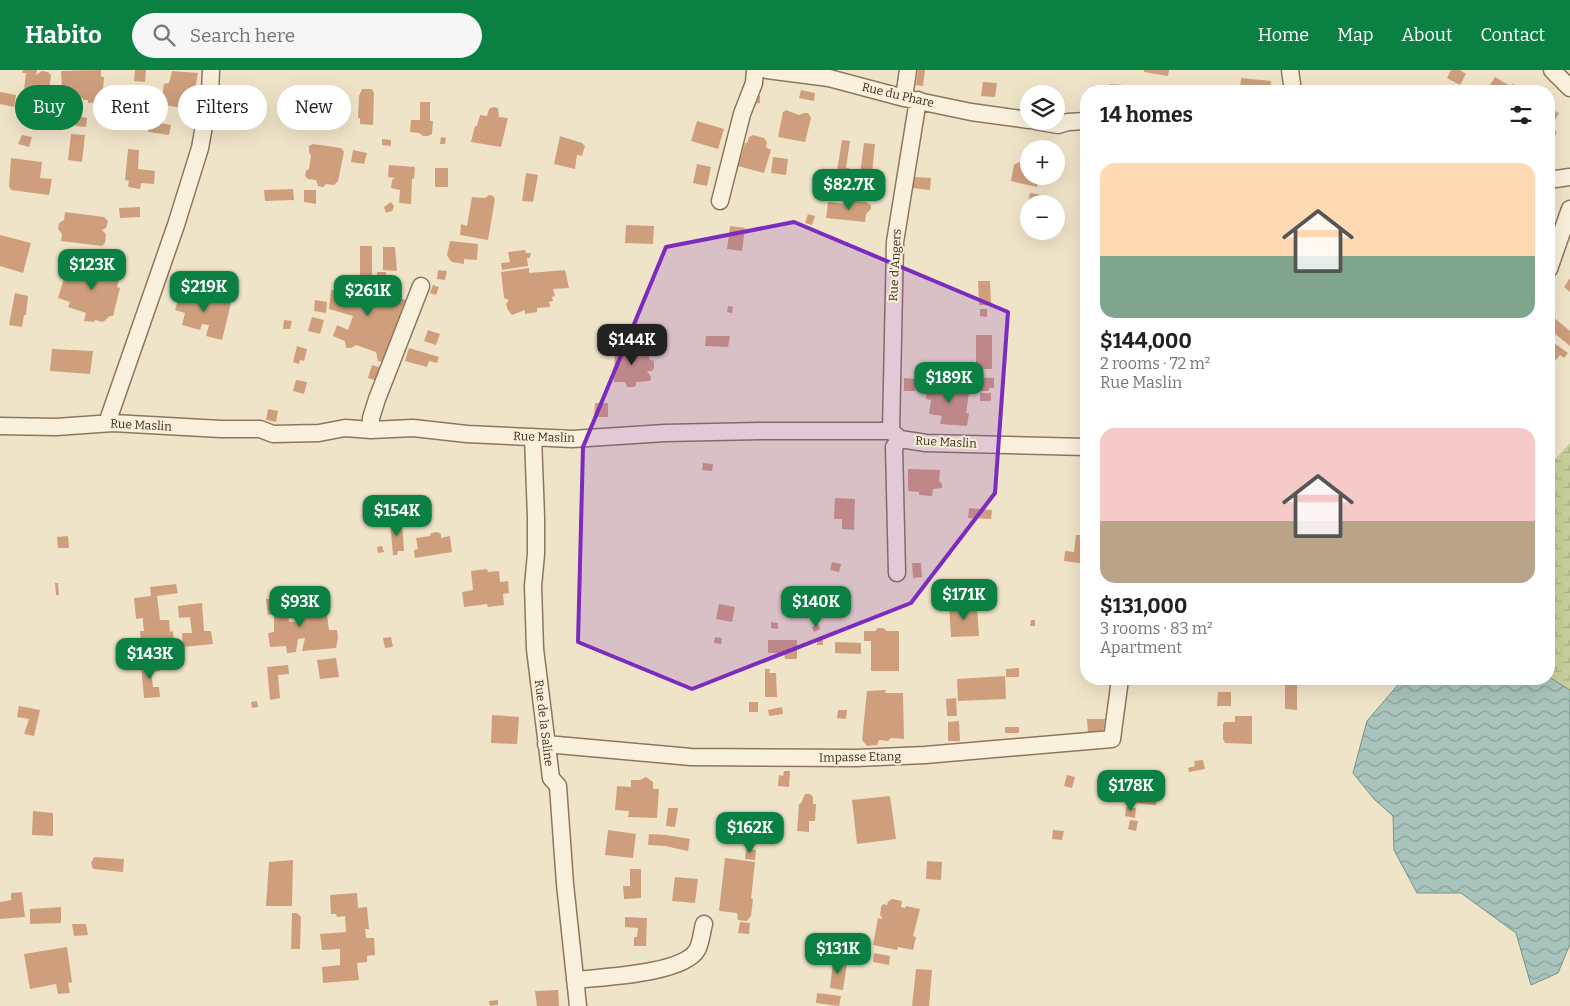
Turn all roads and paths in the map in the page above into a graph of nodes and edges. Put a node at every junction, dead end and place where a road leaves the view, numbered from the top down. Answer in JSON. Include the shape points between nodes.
{"nodes":[{"id":1,"x":211,"y":70,"type":"edge"},
{"id":2,"x":755,"y":70,"type":"edge"},
{"id":3,"x":767,"y":70,"type":"edge"},
{"id":4,"x":908,"y":70,"type":"edge"},
{"id":5,"x":1290,"y":70,"type":"edge"},
{"id":6,"x":1552,"y":70,"type":"edge"},
{"id":7,"x":1293,"y":85,"type":"edge"},
{"id":8,"x":1570,"y":88,"type":"edge"},
{"id":9,"x":911,"y":99,"type":"junction"},
{"id":10,"x":1020,"y":119,"type":"edge"},
{"id":11,"x":1080,"y":121,"type":"edge"},
{"id":12,"x":1065,"y":123,"type":"edge"},
{"id":13,"x":1570,"y":177,"type":"edge"},
{"id":14,"x":1555,"y":179,"type":"edge"},
{"id":15,"x":720,"y":201,"type":"dead end"},
{"id":16,"x":1570,"y":209,"type":"edge"},
{"id":17,"x":1555,"y":252,"type":"edge"},
{"id":18,"x":421,"y":286,"type":"dead end"},
{"id":19,"x":107,"y":423,"type":"junction"},
{"id":20,"x":0,"y":426,"type":"edge"},
{"id":21,"x":370,"y":430,"type":"junction"},
{"id":22,"x":895,"y":435,"type":"junction"},
{"id":23,"x":533,"y":437,"type":"junction"},
{"id":24,"x":1080,"y":447,"type":"edge"},
{"id":25,"x":897,"y":573,"type":"dead end"},
{"id":26,"x":1119,"y":685,"type":"edge"},
{"id":27,"x":546,"y":744,"type":"junction"},
{"id":28,"x":704,"y":924,"type":"dead end"},
{"id":29,"x":575,"y":980,"type":"junction"},
{"id":30,"x":578,"y":1006,"type":"edge"}],
"edges":[{"from":1,"to":19,"type":"street","via":[[210,92],[197,157]]},
{"from":2,"to":15,"type":"street"},
{"from":3,"to":9,"type":"street","name":"Rue du Phare","via":[[829,78]]},
{"from":4,"to":9,"type":"street","name":"Rue d'Angers"},
{"from":5,"to":7,"type":"street"},
{"from":6,"to":8,"type":"street"},
{"from":9,"to":10,"type":"street","name":"Rue du Phare"},
{"from":9,"to":22,"type":"street","name":"Rue d'Angers","via":[[895,242]]},
{"from":11,"to":12,"type":"street"},
{"from":13,"to":14,"type":"street"},
{"from":16,"to":17,"type":"street"},
{"from":18,"to":21,"type":"street","via":[[377,399]]},
{"from":19,"to":20,"type":"street","name":"Rue Maslin","via":[[56,428]]},
{"from":19,"to":21,"type":"street","name":"Rue Maslin","via":[[260,429],[273,434],[318,433],[344,428]]},
{"from":21,"to":23,"type":"street","name":"Rue Maslin","via":[[413,428]]},
{"from":22,"to":23,"type":"street","name":"Rue Maslin","via":[[760,431],[572,439]]},
{"from":22,"to":24,"type":"street","name":"Rue Maslin","via":[[926,443]]},
{"from":22,"to":25,"type":"street","name":"Rue d'Angers"},
{"from":23,"to":27,"type":"street","name":"Rue de la Saline","via":[[535,649]]},
{"from":26,"to":27,"type":"street","name":"Impasse Etang","via":[[1112,739],[856,758],[691,757]]},
{"from":27,"to":29,"type":"street","name":"Rue de la Saline","via":[[551,778],[558,786]]},
{"from":28,"to":29,"type":"street","via":[[697,950],[687,959],[664,969]]},
{"from":29,"to":30,"type":"street","name":"Rue de la Saline"}]}
